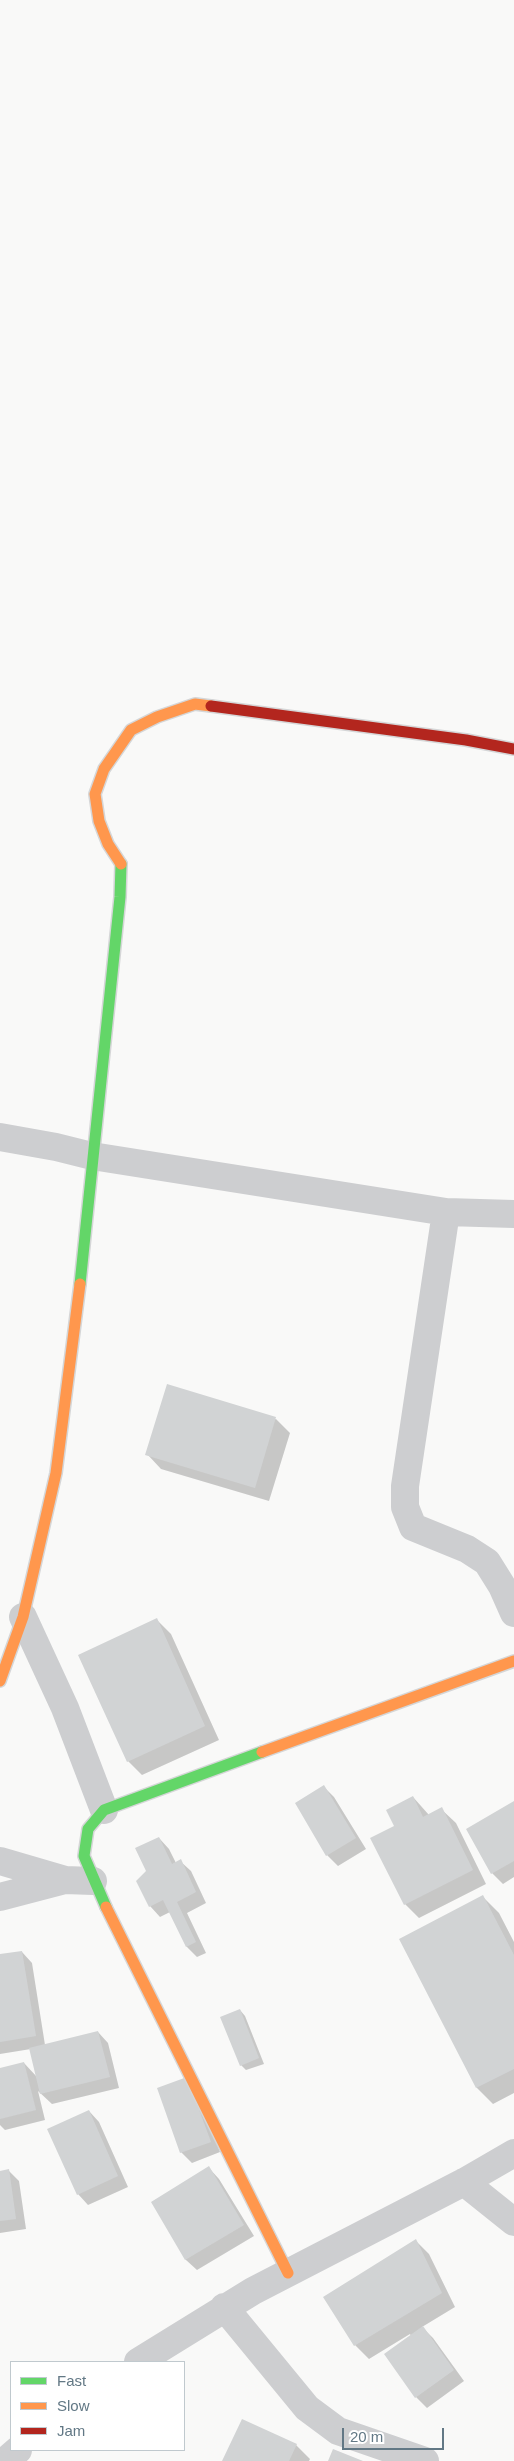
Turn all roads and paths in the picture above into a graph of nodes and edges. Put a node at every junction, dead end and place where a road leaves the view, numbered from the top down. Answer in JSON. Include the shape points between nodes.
{"nodes":[{"id":1,"x":514,"y":749,"type":"edge"},
{"id":2,"x":0,"y":1137,"type":"edge"},
{"id":3,"x":92,"y":1156,"type":"junction"},
{"id":4,"x":446,"y":1212,"type":"junction"},
{"id":5,"x":514,"y":1214,"type":"edge"},
{"id":6,"x":514,"y":1613,"type":"edge"},
{"id":7,"x":23,"y":1617,"type":"junction"},
{"id":8,"x":514,"y":1661,"type":"edge"},
{"id":9,"x":0,"y":1681,"type":"edge"},
{"id":10,"x":104,"y":1810,"type":"junction"},
{"id":11,"x":0,"y":1861,"type":"edge"},
{"id":12,"x":66,"y":1880,"type":"junction"},
{"id":13,"x":93,"y":1881,"type":"junction"},
{"id":14,"x":0,"y":1897,"type":"edge"},
{"id":15,"x":514,"y":2153,"type":"edge"},
{"id":16,"x":464,"y":2182,"type":"junction"},
{"id":17,"x":514,"y":2222,"type":"edge"},
{"id":18,"x":288,"y":2274,"type":"junction"},
{"id":19,"x":224,"y":2307,"type":"junction"},
{"id":20,"x":140,"y":2361,"type":"edge"},
{"id":21,"x":17,"y":2451,"type":"edge"},
{"id":22,"x":5,"y":2461,"type":"edge"},
{"id":23,"x":425,"y":2461,"type":"edge"}],
"edges":[{"from":1,"to":3,"type":"street","via":[[195,704],[131,730],[104,768],[95,794],[99,821],[120,863],[119,907]]},
{"from":2,"to":3,"type":"street"},
{"from":3,"to":4,"type":"street"},
{"from":3,"to":7,"type":"street","via":[[86,1232],[56,1473]]},
{"from":4,"to":5,"type":"street"},
{"from":4,"to":6,"type":"street","via":[[405,1507],[413,1527],[467,1549],[487,1562]]},
{"from":7,"to":9,"type":"street"},
{"from":7,"to":10,"type":"street","via":[[65,1708]]},
{"from":8,"to":10,"type":"street"},
{"from":10,"to":13,"type":"street","via":[[88,1830],[84,1856]]},
{"from":11,"to":12,"type":"street"},
{"from":12,"to":13,"type":"street"},
{"from":12,"to":14,"type":"street"},
{"from":13,"to":18,"type":"street"},
{"from":15,"to":16,"type":"street"},
{"from":16,"to":17,"type":"street"},
{"from":16,"to":18,"type":"street"},
{"from":18,"to":19,"type":"street"},
{"from":19,"to":20,"type":"street"},
{"from":19,"to":23,"type":"street","via":[[307,2408],[338,2431]]},
{"from":21,"to":22,"type":"street"}]}
